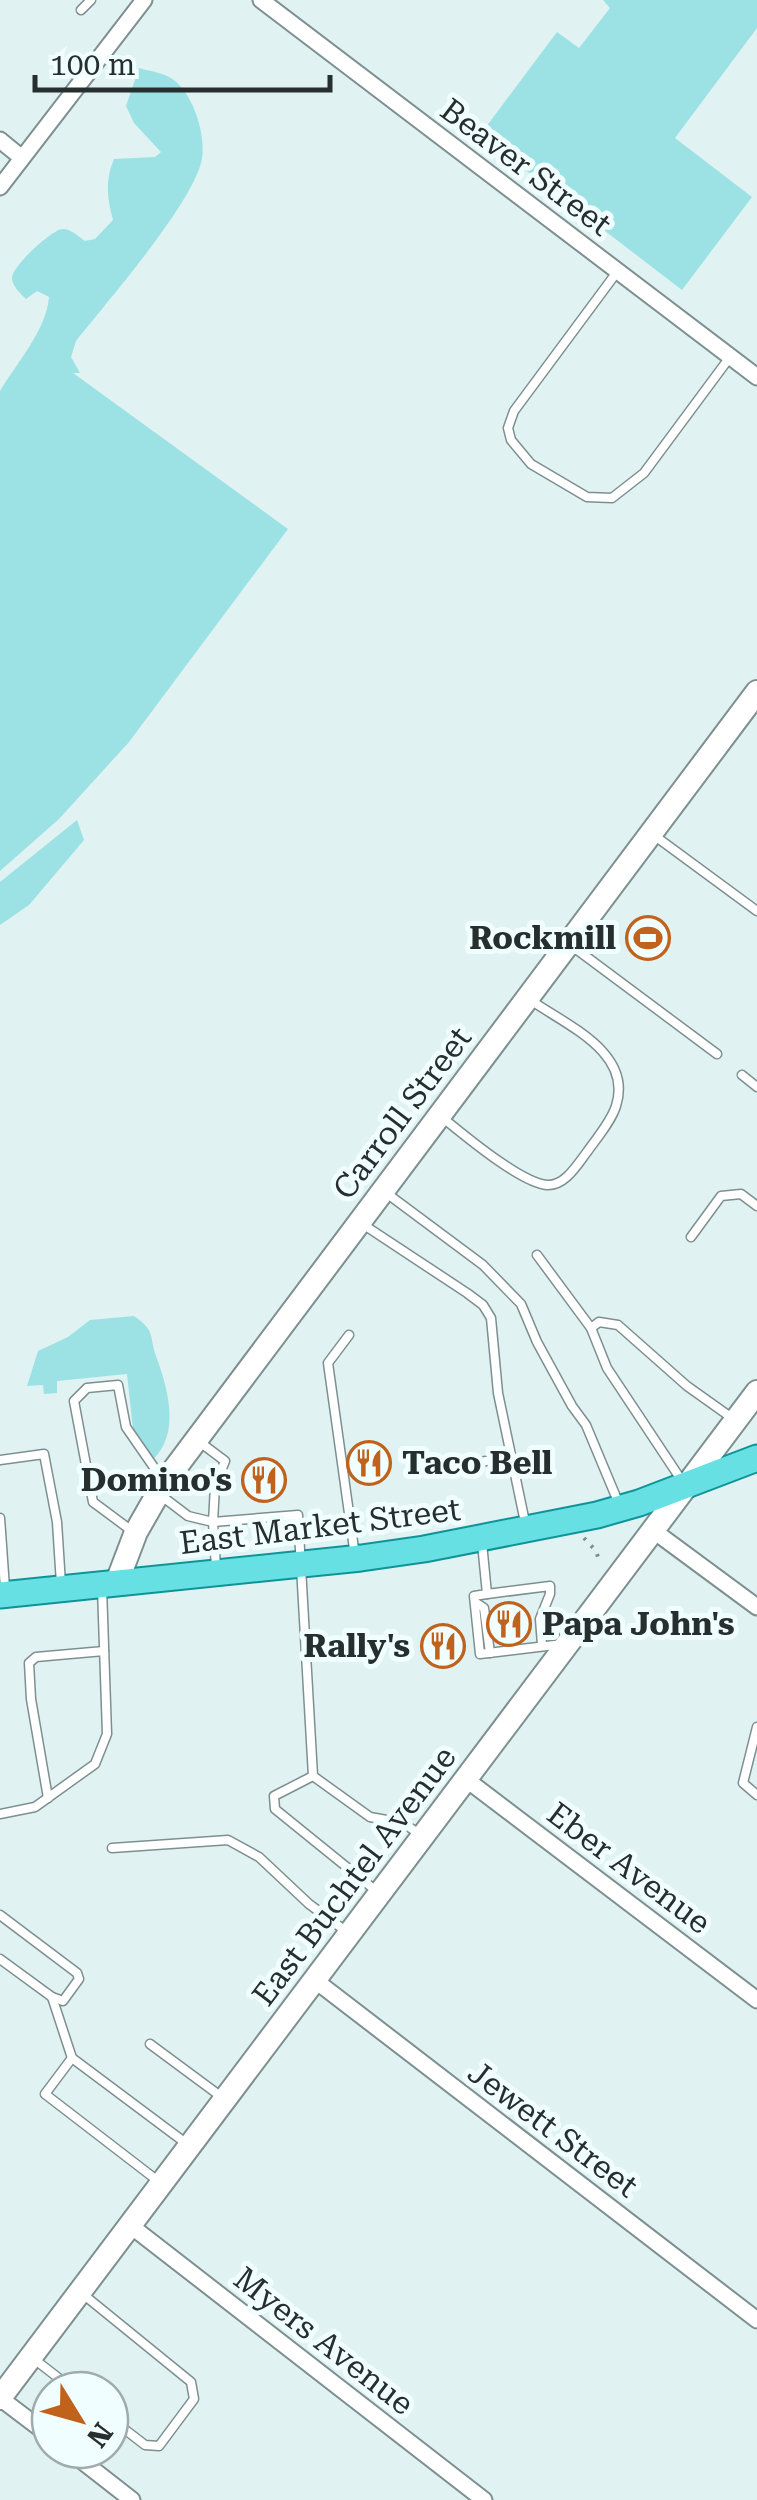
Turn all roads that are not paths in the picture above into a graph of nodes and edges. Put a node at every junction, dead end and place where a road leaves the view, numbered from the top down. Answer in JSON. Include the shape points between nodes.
{"nodes":[{"id":1,"x":91,"y":0,"type":"edge"},
{"id":2,"x":262,"y":0,"type":"edge"},
{"id":3,"x":141,"y":1,"type":"edge"},
{"id":4,"x":82,"y":10,"type":"dead end"},
{"id":5,"x":0,"y":140,"type":"edge"},
{"id":6,"x":22,"y":158,"type":"junction"},
{"id":7,"x":0,"y":186,"type":"edge"},
{"id":8,"x":617,"y":272,"type":"junction"},
{"id":9,"x":730,"y":357,"type":"junction"},
{"id":10,"x":757,"y":377,"type":"edge"},
{"id":11,"x":757,"y":692,"type":"edge"},
{"id":12,"x":651,"y":833,"type":"junction"},
{"id":13,"x":757,"y":912,"type":"edge"},
{"id":14,"x":569,"y":944,"type":"junction"},
{"id":15,"x":528,"y":998,"type":"junction"},
{"id":16,"x":717,"y":1054,"type":"dead end"},
{"id":17,"x":742,"y":1075,"type":"dead end"},
{"id":18,"x":757,"y":1087,"type":"edge"},
{"id":19,"x":440,"y":1116,"type":"junction"},
{"id":20,"x":384,"y":1191,"type":"junction"},
{"id":21,"x":757,"y":1206,"type":"edge"},
{"id":22,"x":360,"y":1222,"type":"junction"},
{"id":23,"x":691,"y":1237,"type":"dead end"},
{"id":24,"x":537,"y":1255,"type":"dead end"},
{"id":25,"x":591,"y":1328,"type":"junction"},
{"id":26,"x":349,"y":1335,"type":"dead end"},
{"id":27,"x":757,"y":1392,"type":"edge"},
{"id":28,"x":736,"y":1421,"type":"junction"},
{"id":29,"x":198,"y":1440,"type":"junction"},
{"id":30,"x":509,"y":1458,"type":"junction"},
{"id":31,"x":757,"y":1458,"type":"edge"},
{"id":32,"x":0,"y":1460,"type":"edge"},
{"id":33,"x":441,"y":1467,"type":"dead end"},
{"id":34,"x":686,"y":1486,"type":"junction"},
{"id":35,"x":161,"y":1488,"type":"junction"},
{"id":36,"x":620,"y":1508,"type":"junction"},
{"id":37,"x":0,"y":1518,"type":"edge"},
{"id":38,"x":213,"y":1522,"type":"junction"},
{"id":39,"x":526,"y":1530,"type":"junction"},
{"id":40,"x":654,"y":1531,"type":"junction"},
{"id":41,"x":135,"y":1534,"type":"junction"},
{"id":42,"x":481,"y":1538,"type":"junction"},
{"id":43,"x":355,"y":1558,"type":"junction"},
{"id":44,"x":299,"y":1564,"type":"junction"},
{"id":45,"x":216,"y":1573,"type":"junction"},
{"id":46,"x":110,"y":1583,"type":"junction"},
{"id":47,"x":62,"y":1588,"type":"junction"},
{"id":48,"x":3,"y":1594,"type":"edge"},
{"id":49,"x":487,"y":1594,"type":"junction"},
{"id":50,"x":757,"y":1607,"type":"edge"},
{"id":51,"x":568,"y":1644,"type":"junction"},
{"id":52,"x":542,"y":1645,"type":"junction"},
{"id":53,"x":104,"y":1650,"type":"junction"},
{"id":54,"x":757,"y":1727,"type":"edge"},
{"id":55,"x":313,"y":1776,"type":"junction"},
{"id":56,"x":467,"y":1780,"type":"junction"},
{"id":57,"x":757,"y":1795,"type":"edge"},
{"id":58,"x":48,"y":1798,"type":"junction"},
{"id":59,"x":0,"y":1814,"type":"edge"},
{"id":60,"x":424,"y":1837,"type":"junction"},
{"id":61,"x":112,"y":1848,"type":"dead end"},
{"id":62,"x":381,"y":1895,"type":"junction"},
{"id":63,"x":0,"y":1915,"type":"edge"},
{"id":64,"x":351,"y":1935,"type":"junction"},
{"id":65,"x":0,"y":1959,"type":"edge"},
{"id":66,"x":316,"y":1981,"type":"junction"},
{"id":67,"x":52,"y":1997,"type":"junction"},
{"id":68,"x":757,"y":2000,"type":"edge"},
{"id":69,"x":150,"y":2044,"type":"dead end"},
{"id":70,"x":72,"y":2058,"type":"junction"},
{"id":71,"x":226,"y":2100,"type":"junction"},
{"id":72,"x":190,"y":2147,"type":"junction"},
{"id":73,"x":162,"y":2185,"type":"junction"},
{"id":74,"x":131,"y":2226,"type":"junction"},
{"id":75,"x":80,"y":2292,"type":"junction"},
{"id":76,"x":757,"y":2320,"type":"edge"},
{"id":77,"x":31,"y":2357,"type":"junction"},
{"id":78,"x":48,"y":2370,"type":"edge"},
{"id":79,"x":0,"y":2398,"type":"edge"},
{"id":80,"x":30,"y":2421,"type":"edge"},
{"id":81,"x":130,"y":2433,"type":"edge"},
{"id":82,"x":94,"y":2470,"type":"edge"},
{"id":83,"x":132,"y":2500,"type":"edge"},
{"id":84,"x":484,"y":2500,"type":"edge"}],
"edges":[{"from":1,"to":4,"type":"lane"},
{"from":2,"to":8,"type":"street","name":"Beaver Street"},
{"from":3,"to":6,"type":"street"},
{"from":5,"to":6,"type":"street"},
{"from":6,"to":7,"type":"street"},
{"from":8,"to":9,"type":"street","name":"Beaver Street"},
{"from":8,"to":9,"type":"lane","via":[[514,411],[511,440],[531,464],[586,497],[612,498],[644,473]]},
{"from":9,"to":10,"type":"street","name":"Beaver Street"},
{"from":11,"to":12,"type":"street","name":"Carroll Street"},
{"from":12,"to":13,"type":"lane"},
{"from":12,"to":14,"type":"street","name":"Carroll Street"},
{"from":14,"to":15,"type":"street","name":"Carroll Street"},
{"from":14,"to":16,"type":"lane"},
{"from":15,"to":19,"type":"street","name":"Carroll Street"},
{"from":15,"to":19,"type":"lane","via":[[606,1052],[614,1067],[620,1084],[615,1110],[588,1150],[565,1179],[549,1185],[504,1163]]},
{"from":17,"to":18,"type":"lane"},
{"from":19,"to":20,"type":"street","name":"Carroll Street"},
{"from":20,"to":22,"type":"street","name":"Carroll Street"},
{"from":20,"to":36,"type":"lane","via":[[483,1265],[521,1304],[586,1424]]},
{"from":21,"to":23,"type":"lane","via":[[741,1194],[721,1196]]},
{"from":22,"to":29,"type":"street","name":"Carroll Street"},
{"from":22,"to":30,"type":"lane","via":[[483,1305],[491,1318]]},
{"from":24,"to":25,"type":"lane"},
{"from":25,"to":28,"type":"lane","via":[[599,1322],[618,1325]]},
{"from":25,"to":34,"type":"lane","via":[[607,1368]]},
{"from":26,"to":43,"type":"lane","via":[[328,1363]]},
{"from":27,"to":28,"type":"street","name":"East Buchtel Avenue"},
{"from":28,"to":34,"type":"street","name":"East Buchtel Avenue"},
{"from":29,"to":35,"type":"street","name":"Carroll Street"},
{"from":29,"to":38,"type":"lane","via":[[225,1461]]},
{"from":30,"to":33,"type":"lane"},
{"from":30,"to":39,"type":"lane"},
{"from":31,"to":34,"type":"main road","name":"East Market Street"},
{"from":32,"to":47,"type":"lane","via":[[44,1454]]},
{"from":34,"to":36,"type":"main road","name":"East Market Street"},
{"from":34,"to":40,"type":"street","name":"East Buchtel Avenue"},
{"from":35,"to":38,"type":"lane","via":[[188,1516]]},
{"from":35,"to":41,"type":"street","name":"Carroll Street"},
{"from":35,"to":41,"type":"lane","via":[[126,1427],[118,1385],[87,1388],[74,1400],[94,1502]]},
{"from":36,"to":39,"type":"main road","name":"East Market Street"},
{"from":37,"to":48,"type":"lane"},
{"from":38,"to":44,"type":"lane","via":[[298,1515]]},
{"from":38,"to":45,"type":"lane"},
{"from":39,"to":42,"type":"main road","name":"East Market Street"},
{"from":40,"to":50,"type":"street"},
{"from":40,"to":51,"type":"street","name":"East Buchtel Avenue"},
{"from":41,"to":46,"type":"street","name":"Carroll Street"},
{"from":42,"to":43,"type":"main road","name":"East Market Street"},
{"from":42,"to":49,"type":"lane"},
{"from":43,"to":44,"type":"main road","name":"East Market Street"},
{"from":44,"to":45,"type":"main road","name":"East Market Street"},
{"from":44,"to":55,"type":"lane"},
{"from":45,"to":46,"type":"main road","name":"East Market Street"},
{"from":46,"to":47,"type":"main road","name":"East Market Street"},
{"from":46,"to":53,"type":"lane"},
{"from":47,"to":48,"type":"main road","name":"East Market Street"},
{"from":49,"to":52,"type":"lane","via":[[550,1586],[540,1620]]},
{"from":49,"to":52,"type":"lane","via":[[474,1596],[480,1654]]},
{"from":51,"to":52,"type":"lane"},
{"from":51,"to":56,"type":"street","name":"East Buchtel Avenue"},
{"from":53,"to":58,"type":"lane","via":[[108,1734],[94,1764]]},
{"from":53,"to":58,"type":"lane","via":[[29,1663]]},
{"from":54,"to":57,"type":"lane","via":[[743,1783]]},
{"from":55,"to":60,"type":"lane","via":[[370,1817],[403,1823]]},
{"from":55,"to":62,"type":"lane","via":[[274,1796],[274,1808]]},
{"from":56,"to":60,"type":"street","name":"East Buchtel Avenue"},
{"from":56,"to":68,"type":"street","name":"Eber Avenue"},
{"from":58,"to":59,"type":"lane","via":[[35,1808]]},
{"from":60,"to":62,"type":"street","name":"East Buchtel Avenue"},
{"from":61,"to":64,"type":"lane","via":[[228,1840]]},
{"from":62,"to":64,"type":"street","name":"East Buchtel Avenue"},
{"from":63,"to":67,"type":"lane","via":[[76,1973],[79,1979],[63,2001]]},
{"from":64,"to":66,"type":"street","name":"East Buchtel Avenue"},
{"from":65,"to":67,"type":"lane"},
{"from":66,"to":71,"type":"street","name":"East Buchtel Avenue"},
{"from":66,"to":76,"type":"street","name":"Jewett Street"},
{"from":67,"to":70,"type":"lane"},
{"from":69,"to":71,"type":"lane"},
{"from":70,"to":72,"type":"lane"},
{"from":70,"to":73,"type":"lane","via":[[46,2094]]},
{"from":71,"to":72,"type":"street","name":"East Buchtel Avenue"},
{"from":72,"to":73,"type":"street","name":"East Buchtel Avenue"},
{"from":73,"to":74,"type":"street","name":"East Buchtel Avenue"},
{"from":74,"to":75,"type":"street","name":"East Buchtel Avenue"},
{"from":74,"to":84,"type":"street","name":"Myers Avenue"},
{"from":75,"to":77,"type":"street","name":"East Buchtel Avenue"},
{"from":75,"to":81,"type":"lane","via":[[192,2382],[194,2399],[159,2446]]},
{"from":77,"to":78,"type":"lane"},
{"from":77,"to":79,"type":"street","name":"East Buchtel Avenue"},
{"from":79,"to":80,"type":"street"},
{"from":82,"to":83,"type":"street"}]}
